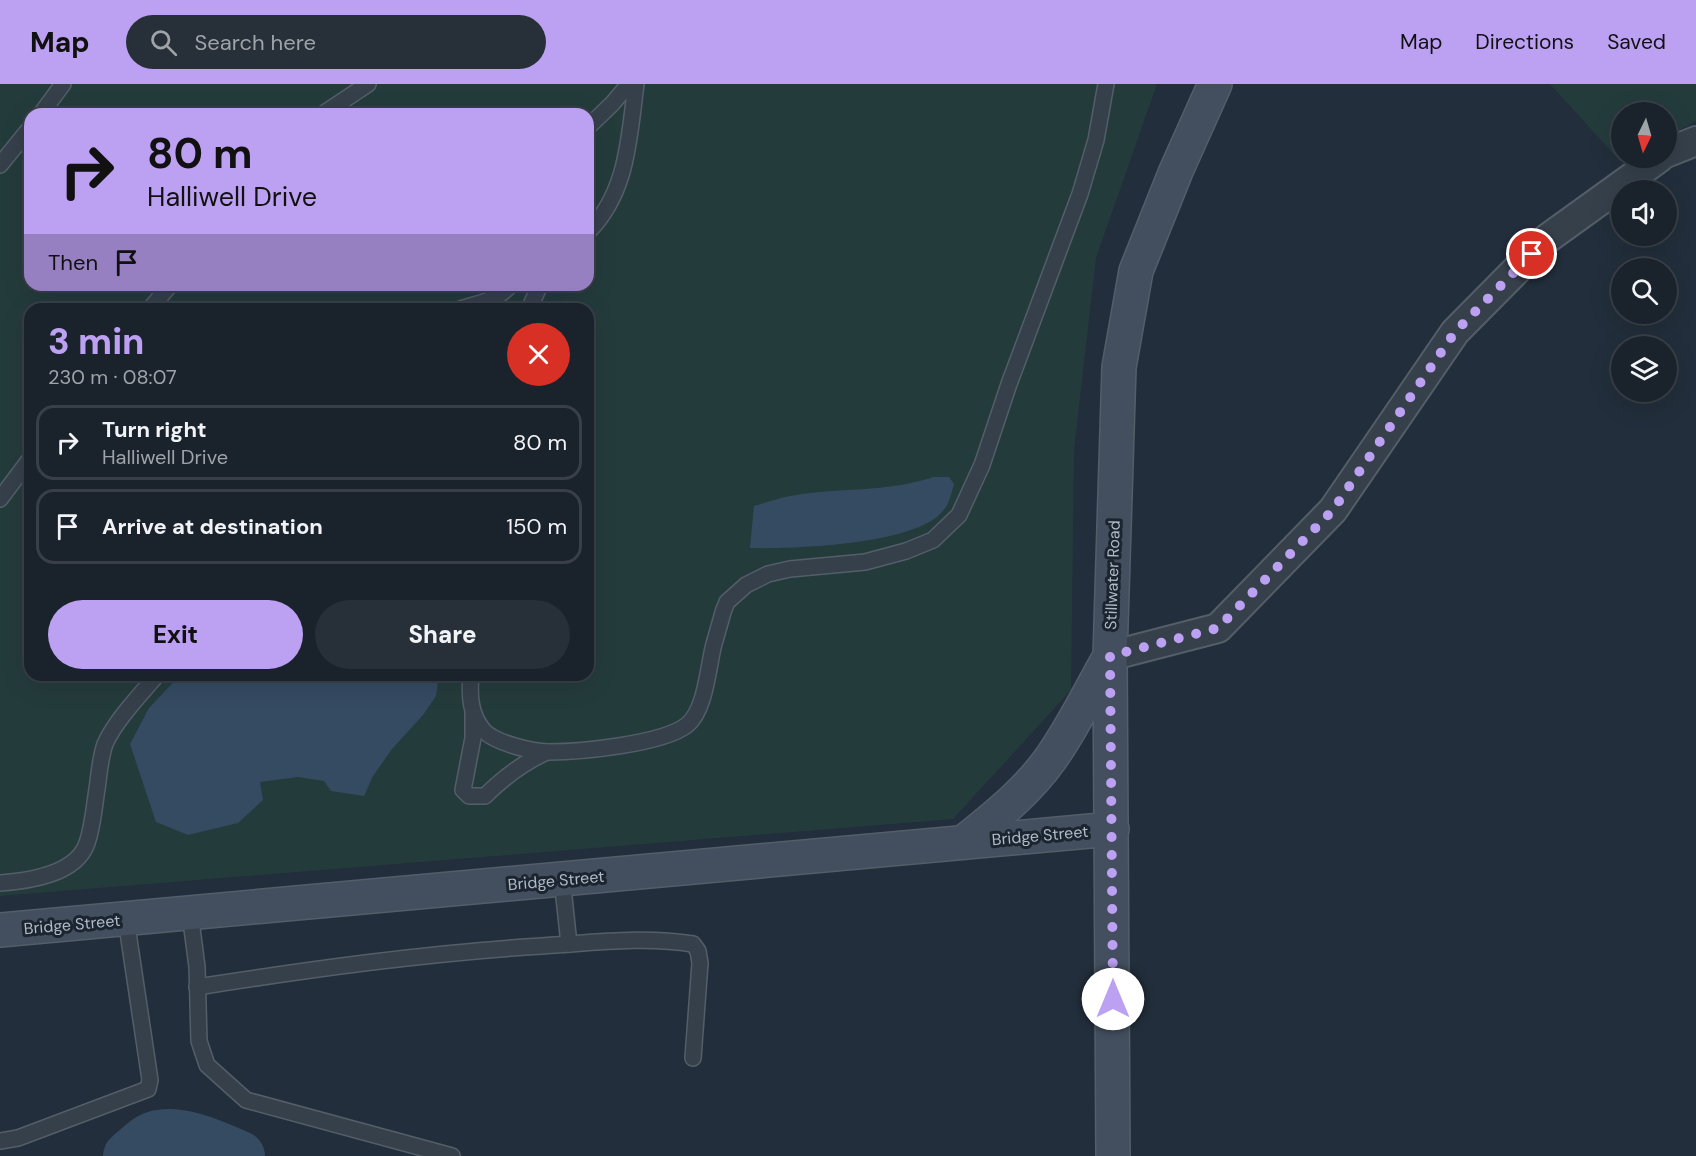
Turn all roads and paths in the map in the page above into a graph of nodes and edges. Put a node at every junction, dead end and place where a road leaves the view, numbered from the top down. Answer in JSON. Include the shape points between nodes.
{"nodes":[{"id":1,"x":63,"y":84,"type":"edge"},
{"id":2,"x":368,"y":84,"type":"edge"},
{"id":3,"x":628,"y":84,"type":"edge"},
{"id":4,"x":636,"y":84,"type":"edge"},
{"id":5,"x":1106,"y":84,"type":"edge"},
{"id":6,"x":1215,"y":84,"type":"edge"},
{"id":7,"x":45,"y":108,"type":"edge"},
{"id":8,"x":332,"y":108,"type":"edge"},
{"id":9,"x":594,"y":121,"type":"edge"},
{"id":10,"x":24,"y":135,"type":"edge"},
{"id":11,"x":1696,"y":141,"type":"edge"},
{"id":12,"x":1677,"y":149,"type":"edge"},
{"id":13,"x":0,"y":165,"type":"edge"},
{"id":14,"x":1645,"y":168,"type":"edge"},
{"id":15,"x":594,"y":226,"type":"edge"},
{"id":16,"x":165,"y":291,"type":"edge"},
{"id":17,"x":506,"y":291,"type":"edge"},
{"id":18,"x":155,"y":303,"type":"edge"},
{"id":19,"x":481,"y":303,"type":"edge"},
{"id":20,"x":24,"y":467,"type":"edge"},
{"id":21,"x":0,"y":499,"type":"edge"},
{"id":22,"x":1110,"y":656,"type":"junction"},
{"id":23,"x":152,"y":681,"type":"edge"},
{"id":24,"x":470,"y":681,"type":"edge"},
{"id":25,"x":473,"y":713,"type":"junction"},
{"id":26,"x":547,"y":752,"type":"junction"},
{"id":27,"x":1112,"y":829,"type":"junction"},
{"id":28,"x":964,"y":842,"type":"junction"},
{"id":29,"x":562,"y":879,"type":"junction"},
{"id":30,"x":0,"y":883,"type":"edge"},
{"id":31,"x":190,"y":913,"type":"junction"},
{"id":32,"x":126,"y":919,"type":"junction"},
{"id":33,"x":0,"y":930,"type":"edge"},
{"id":34,"x":569,"y":944,"type":"junction"},
{"id":35,"x":197,"y":987,"type":"junction"},
{"id":36,"x":693,"y":1058,"type":"dead end"},
{"id":37,"x":0,"y":1141,"type":"edge"},
{"id":38,"x":452,"y":1156,"type":"edge"},
{"id":39,"x":1113,"y":1156,"type":"edge"}],
"edges":[{"from":1,"to":7,"type":"lane"},
{"from":2,"to":8,"type":"lane"},
{"from":3,"to":9,"type":"lane"},
{"from":4,"to":15,"type":"lane","via":[[622,177]]},
{"from":5,"to":26,"type":"lane","via":[[1096,140],[1080,194],[982,465],[959,515],[933,540],[906,551],[865,562],[790,569],[746,585],[723,612],[698,708],[688,724],[669,735],[623,745]]},
{"from":6,"to":22,"type":"main road","name":"Stillwater Road","via":[[1136,271],[1119,367]]},
{"from":10,"to":13,"type":"lane"},
{"from":11,"to":12,"type":"street"},
{"from":14,"to":22,"type":"street","via":[[1548,238],[1455,332],[1333,510],[1218,628]]},
{"from":16,"to":18,"type":"lane"},
{"from":17,"to":19,"type":"lane"},
{"from":20,"to":21,"type":"lane"},
{"from":22,"to":27,"type":"main road","name":"Stillwater Road"},
{"from":22,"to":28,"type":"main road","via":[[1051,758],[995,817]]},
{"from":23,"to":30,"type":"lane","via":[[106,744],[87,845],[79,857],[43,876]]},
{"from":24,"to":25,"type":"lane"},
{"from":25,"to":26,"type":"lane","via":[[484,731],[501,742]]},
{"from":25,"to":26,"type":"lane","via":[[473,738],[463,790],[469,796],[485,796],[506,775]]},
{"from":27,"to":28,"type":"main road","name":"Bridge Street"},
{"from":27,"to":39,"type":"main road","name":"Stillwater Road"},
{"from":28,"to":29,"type":"main road","name":"Bridge Street"},
{"from":29,"to":31,"type":"main road","name":"Bridge Street"},
{"from":29,"to":34,"type":"lane"},
{"from":31,"to":32,"type":"main road","name":"Bridge Street"},
{"from":31,"to":35,"type":"lane"},
{"from":32,"to":33,"type":"main road","name":"Bridge Street"},
{"from":32,"to":37,"type":"lane","via":[[150,1080],[148,1089],[18,1138]]},
{"from":34,"to":35,"type":"lane","via":[[464,951]]},
{"from":34,"to":36,"type":"lane","via":[[693,944],[700,963]]},
{"from":35,"to":38,"type":"lane","via":[[199,1041],[207,1065],[246,1100]]}]}
